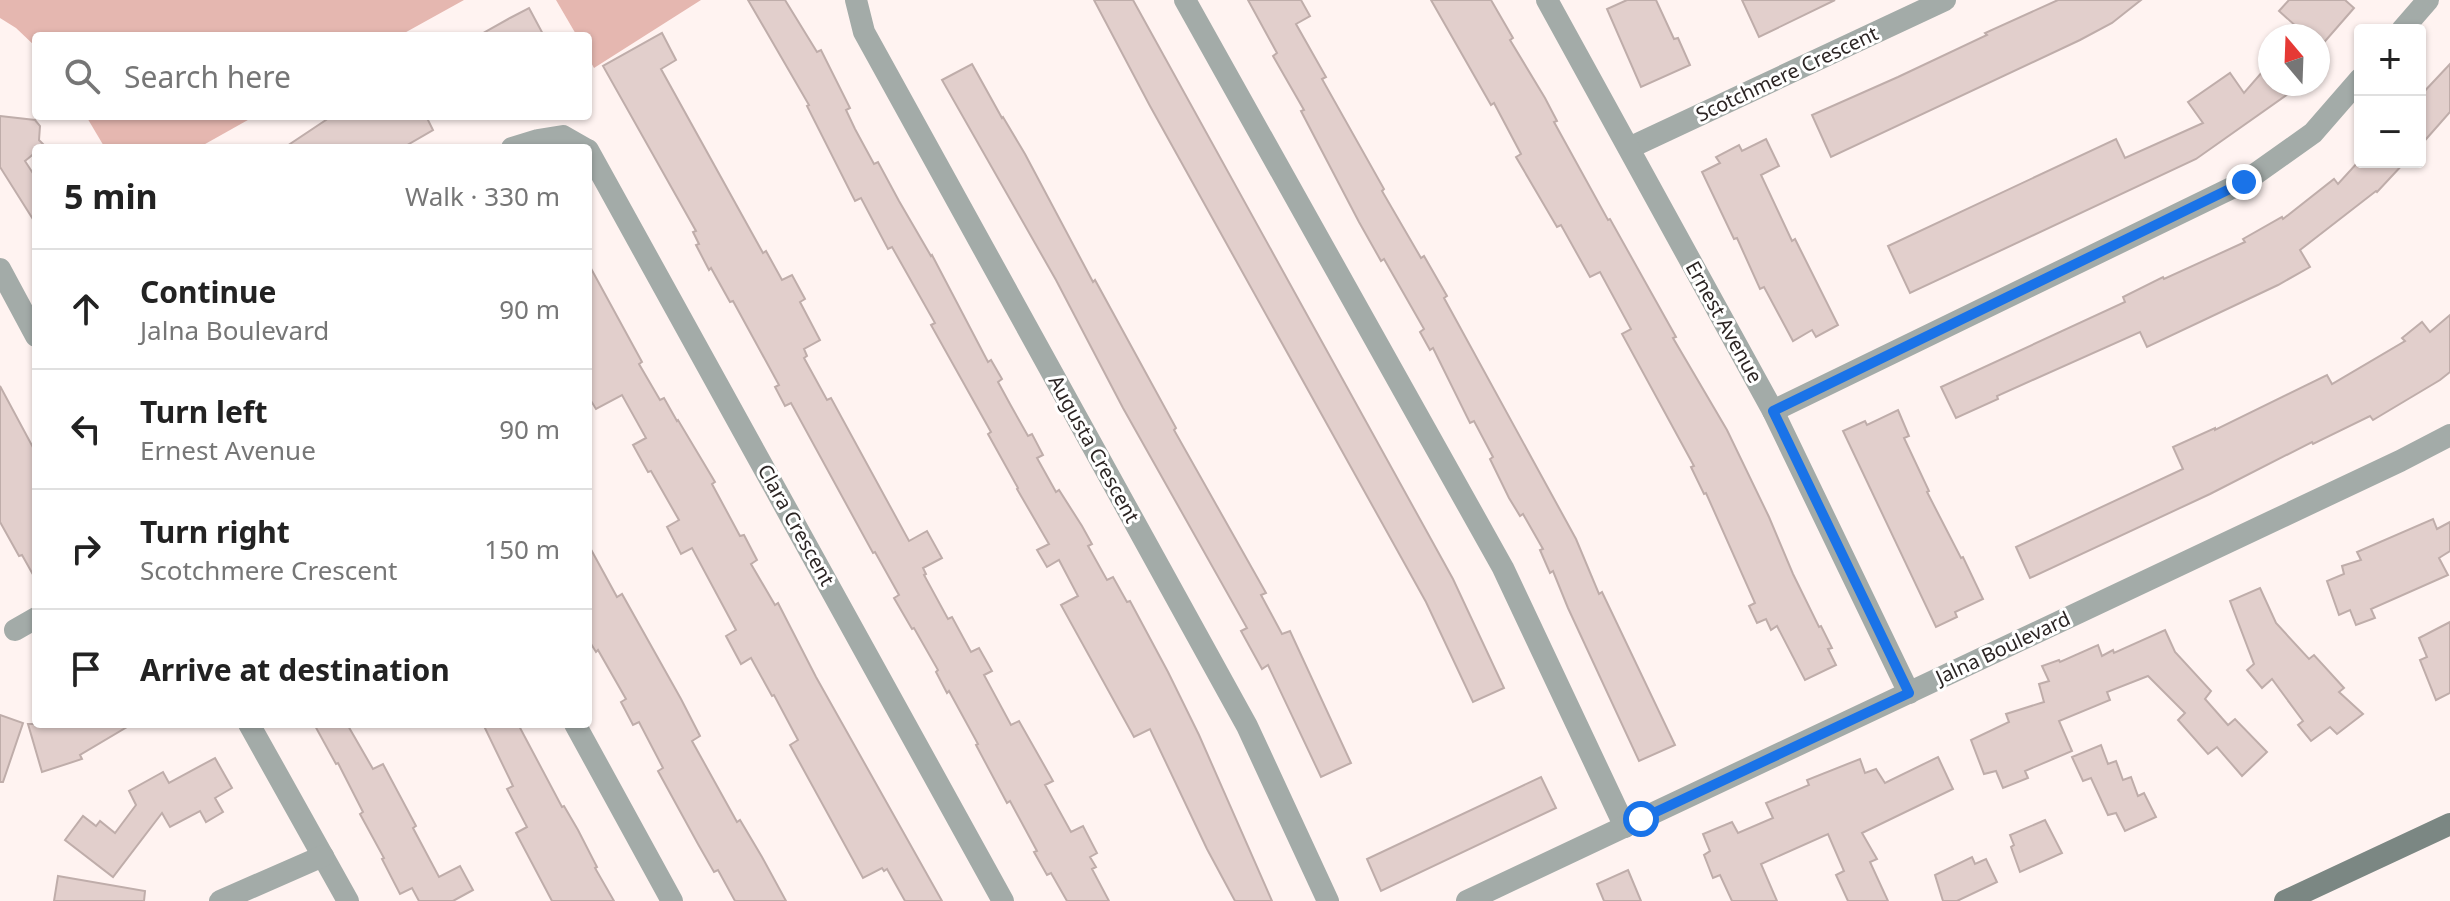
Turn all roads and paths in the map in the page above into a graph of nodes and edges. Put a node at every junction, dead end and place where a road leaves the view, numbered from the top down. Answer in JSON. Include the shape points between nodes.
{"nodes":[{"id":1,"x":856,"y":0,"type":"edge"},
{"id":2,"x":1185,"y":0,"type":"edge"},
{"id":3,"x":1547,"y":0,"type":"edge"},
{"id":4,"x":1945,"y":0,"type":"edge"},
{"id":5,"x":2428,"y":0,"type":"edge"},
{"id":6,"x":2407,"y":24,"type":"edge"},
{"id":7,"x":2354,"y":86,"type":"edge"},
{"id":8,"x":525,"y":144,"type":"edge"},
{"id":9,"x":577,"y":144,"type":"edge"},
{"id":10,"x":1629,"y":148,"type":"junction"},
{"id":11,"x":592,"y":160,"type":"edge"},
{"id":12,"x":0,"y":269,"type":"edge"},
{"id":13,"x":32,"y":329,"type":"edge"},
{"id":14,"x":1773,"y":411,"type":"junction"},
{"id":15,"x":2450,"y":435,"type":"edge"},
{"id":16,"x":32,"y":620,"type":"edge"},
{"id":17,"x":15,"y":630,"type":"dead end"},
{"id":18,"x":1909,"y":693,"type":"junction"},
{"id":19,"x":251,"y":728,"type":"edge"},
{"id":20,"x":577,"y":728,"type":"edge"},
{"id":21,"x":2450,"y":824,"type":"edge"},
{"id":22,"x":1625,"y":827,"type":"junction"},
{"id":23,"x":323,"y":856,"type":"junction"},
{"id":24,"x":220,"y":901,"type":"edge"},
{"id":25,"x":348,"y":901,"type":"edge"},
{"id":26,"x":672,"y":901,"type":"edge"},
{"id":27,"x":1003,"y":901,"type":"edge"},
{"id":28,"x":1328,"y":901,"type":"edge"},
{"id":29,"x":1467,"y":901,"type":"edge"},
{"id":30,"x":2285,"y":901,"type":"edge"}],
"edges":[{"from":1,"to":28,"type":"street","name":"Augusta Crescent","via":[[864,32],[1247,726]]},
{"from":2,"to":22,"type":"street","via":[[1503,568]]},
{"from":3,"to":10,"type":"street","name":"Ernest Avenue"},
{"from":4,"to":10,"type":"street","name":"Scotchmere Crescent"},
{"from":5,"to":6,"type":"street"},
{"from":7,"to":14,"type":"street","via":[[2313,133],[2244,182]]},
{"from":8,"to":9,"type":"street","name":"Clara Crescent","via":[[563,136]]},
{"from":10,"to":14,"type":"street","name":"Ernest Avenue"},
{"from":11,"to":27,"type":"street","name":"Clara Crescent"},
{"from":12,"to":13,"type":"street"},
{"from":14,"to":18,"type":"street","name":"Ernest Avenue"},
{"from":15,"to":18,"type":"street","name":"Jalna Boulevard"},
{"from":16,"to":17,"type":"street"},
{"from":18,"to":22,"type":"street","name":"Jalna Boulevard"},
{"from":19,"to":23,"type":"street"},
{"from":20,"to":26,"type":"street"},
{"from":21,"to":30,"type":"main road"},
{"from":22,"to":29,"type":"street","name":"Jalna Boulevard"},
{"from":23,"to":24,"type":"street"},
{"from":23,"to":25,"type":"street"}]}
